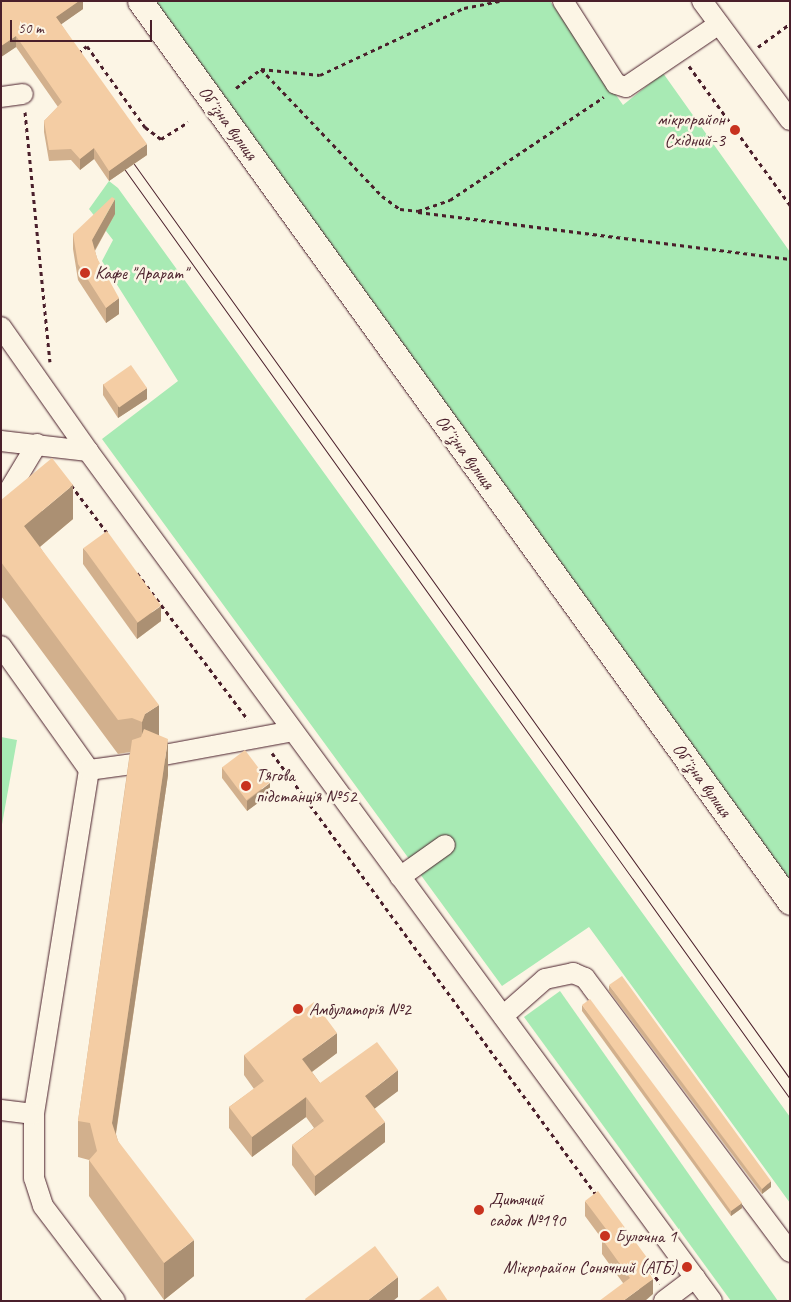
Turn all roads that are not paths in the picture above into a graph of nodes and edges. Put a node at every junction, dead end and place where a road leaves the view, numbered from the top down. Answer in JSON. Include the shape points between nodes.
{"nodes":[{"id":1,"x":140,"y":1,"type":"edge"},
{"id":2,"x":563,"y":1,"type":"edge"},
{"id":3,"x":702,"y":1,"type":"edge"},
{"id":4,"x":719,"y":24,"type":"junction"},
{"id":5,"x":23,"y":94,"type":"road end"},
{"id":6,"x":1,"y":97,"type":"edge"},
{"id":7,"x":790,"y":120,"type":"edge"},
{"id":8,"x":1,"y":327,"type":"edge"},
{"id":9,"x":1,"y":441,"type":"edge"},
{"id":10,"x":36,"y":444,"type":"junction"},
{"id":11,"x":88,"y":451,"type":"junction"},
{"id":12,"x":1,"y":504,"type":"edge"},
{"id":13,"x":1,"y":646,"type":"edge"},
{"id":14,"x":293,"y":731,"type":"junction"},
{"id":15,"x":154,"y":758,"type":"edge"},
{"id":16,"x":133,"y":764,"type":"edge"},
{"id":17,"x":89,"y":770,"type":"junction"},
{"id":18,"x":445,"y":845,"type":"dead end"},
{"id":19,"x":400,"y":877,"type":"junction"},
{"id":20,"x":790,"y":902,"type":"edge"},
{"id":21,"x":503,"y":1016,"type":"junction"},
{"id":22,"x":1,"y":1110,"type":"edge"},
{"id":23,"x":34,"y":1114,"type":"junction"},
{"id":24,"x":790,"y":1252,"type":"edge"},
{"id":25,"x":695,"y":1278,"type":"junction"},
{"id":26,"x":667,"y":1299,"type":"edge"},
{"id":27,"x":115,"y":1301,"type":"edge"},
{"id":28,"x":712,"y":1301,"type":"edge"}],
"edges":[{"from":1,"to":20,"type":"main road","name":"Обʼїзна вулиця"},
{"from":2,"to":4,"type":"street","via":[[616,84],[626,87]]},
{"from":3,"to":4,"type":"street"},
{"from":4,"to":7,"type":"street"},
{"from":5,"to":6,"type":"street"},
{"from":8,"to":11,"type":"street"},
{"from":9,"to":10,"type":"street"},
{"from":10,"to":11,"type":"street"},
{"from":10,"to":12,"type":"street"},
{"from":11,"to":14,"type":"street"},
{"from":13,"to":17,"type":"street"},
{"from":14,"to":15,"type":"street"},
{"from":14,"to":19,"type":"street"},
{"from":16,"to":17,"type":"street"},
{"from":17,"to":23,"type":"street"},
{"from":18,"to":19,"type":"street"},
{"from":19,"to":21,"type":"street"},
{"from":21,"to":24,"type":"street","via":[[545,979],[573,973],[585,978]]},
{"from":21,"to":25,"type":"street"},
{"from":22,"to":23,"type":"street"},
{"from":23,"to":27,"type":"street","via":[[36,1192],[43,1206]]},
{"from":25,"to":26,"type":"street"},
{"from":25,"to":28,"type":"street"}]}
